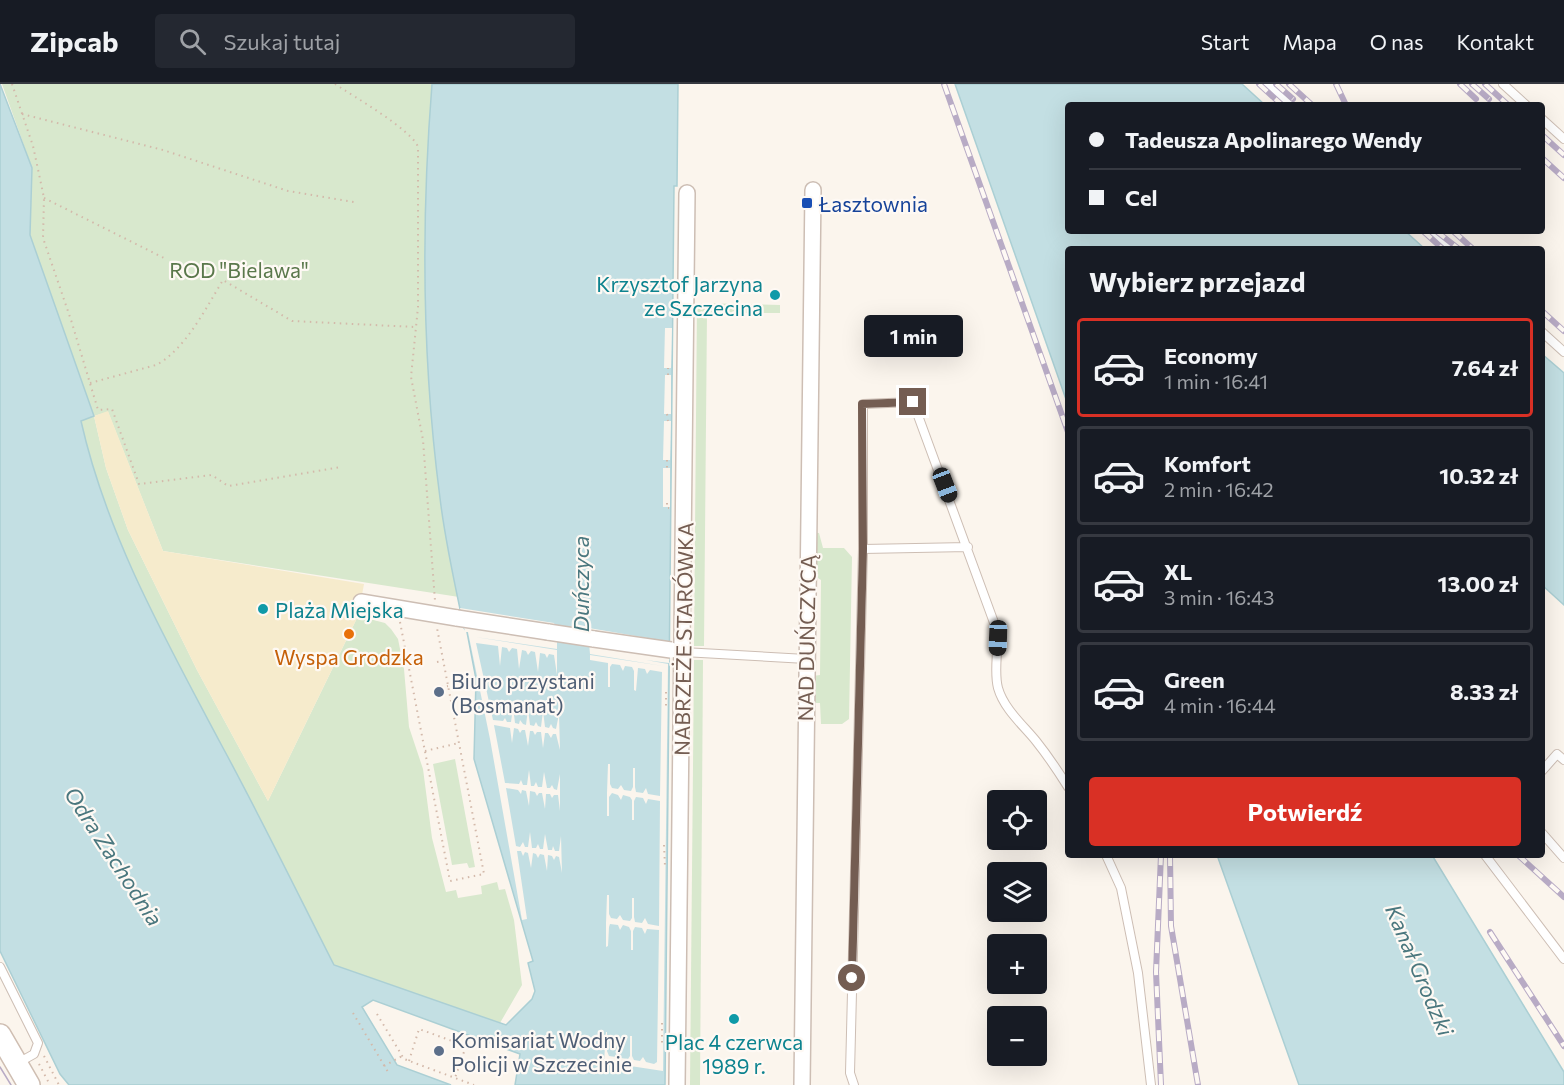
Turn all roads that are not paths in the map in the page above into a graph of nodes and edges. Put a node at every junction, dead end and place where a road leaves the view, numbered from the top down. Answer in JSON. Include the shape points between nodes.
{"nodes":[{"id":1,"x":1267,"y":84,"type":"edge"},
{"id":2,"x":1503,"y":84,"type":"edge"},
{"id":3,"x":1287,"y":102,"type":"edge"},
{"id":4,"x":1523,"y":102,"type":"edge"},
{"id":5,"x":1545,"y":122,"type":"edge"},
{"id":6,"x":1564,"y":139,"type":"edge"},
{"id":7,"x":813,"y":190,"type":"dead end"},
{"id":8,"x":687,"y":193,"type":"dead end"},
{"id":9,"x":1433,"y":234,"type":"edge"},
{"id":10,"x":1447,"y":246,"type":"edge"},
{"id":11,"x":1545,"y":335,"type":"edge"},
{"id":12,"x":1564,"y":352,"type":"edge"},
{"id":13,"x":968,"y":548,"type":"junction"},
{"id":14,"x":863,"y":549,"type":"junction"},
{"id":15,"x":361,"y":602,"type":"dead end"},
{"id":16,"x":677,"y":651,"type":"junction"},
{"id":17,"x":806,"y":659,"type":"junction"},
{"id":18,"x":1564,"y":760,"type":"edge"},
{"id":19,"x":1545,"y":768,"type":"edge"},
{"id":20,"x":1065,"y":782,"type":"edge"},
{"id":21,"x":1545,"y":836,"type":"edge"},
{"id":22,"x":1107,"y":858,"type":"edge"},
{"id":23,"x":1487,"y":858,"type":"edge"},
{"id":24,"x":1564,"y":858,"type":"edge"},
{"id":25,"x":1564,"y":959,"type":"edge"},
{"id":26,"x":0,"y":967,"type":"edge"},
{"id":27,"x":0,"y":1035,"type":"edge"},
{"id":28,"x":23,"y":1056,"type":"junction"},
{"id":29,"x":29,"y":1085,"type":"edge"},
{"id":30,"x":677,"y":1085,"type":"edge"},
{"id":31,"x":802,"y":1085,"type":"edge"},
{"id":32,"x":854,"y":1085,"type":"edge"},
{"id":33,"x":1151,"y":1085,"type":"edge"}],
"edges":[{"from":1,"to":3,"type":"lane"},
{"from":2,"to":4,"type":"lane"},
{"from":5,"to":6,"type":"lane"},
{"from":7,"to":17,"type":"street","name":"NAD DUŃCZYCĄ"},
{"from":8,"to":16,"type":"street","name":"NABRZEŻE STARÓWKA","via":[[672,507]]},
{"from":9,"to":10,"type":"lane"},
{"from":11,"to":12,"type":"lane"},
{"from":13,"to":14,"type":"lane"},
{"from":13,"to":14,"type":"lane","via":[[913,402],[862,404]]},
{"from":13,"to":20,"type":"lane","via":[[996,628],[997,679],[1002,698]]},
{"from":14,"to":32,"type":"lane","via":[[850,1073]]},
{"from":15,"to":16,"type":"street","bridge":true},
{"from":16,"to":17,"type":"lane"},
{"from":16,"to":30,"type":"street","name":"NABRZEŻE STARÓWKA"},
{"from":17,"to":31,"type":"street","name":"NAD DUŃCZYCĄ"},
{"from":18,"to":19,"type":"lane","via":[[1557,754]]},
{"from":21,"to":24,"type":"lane"},
{"from":22,"to":33,"type":"lane","via":[[1121,888],[1138,973]]},
{"from":23,"to":25,"type":"lane"},
{"from":26,"to":28,"type":"lane","via":[[38,1043]]},
{"from":27,"to":28,"type":"street"},
{"from":28,"to":29,"type":"street"}]}
